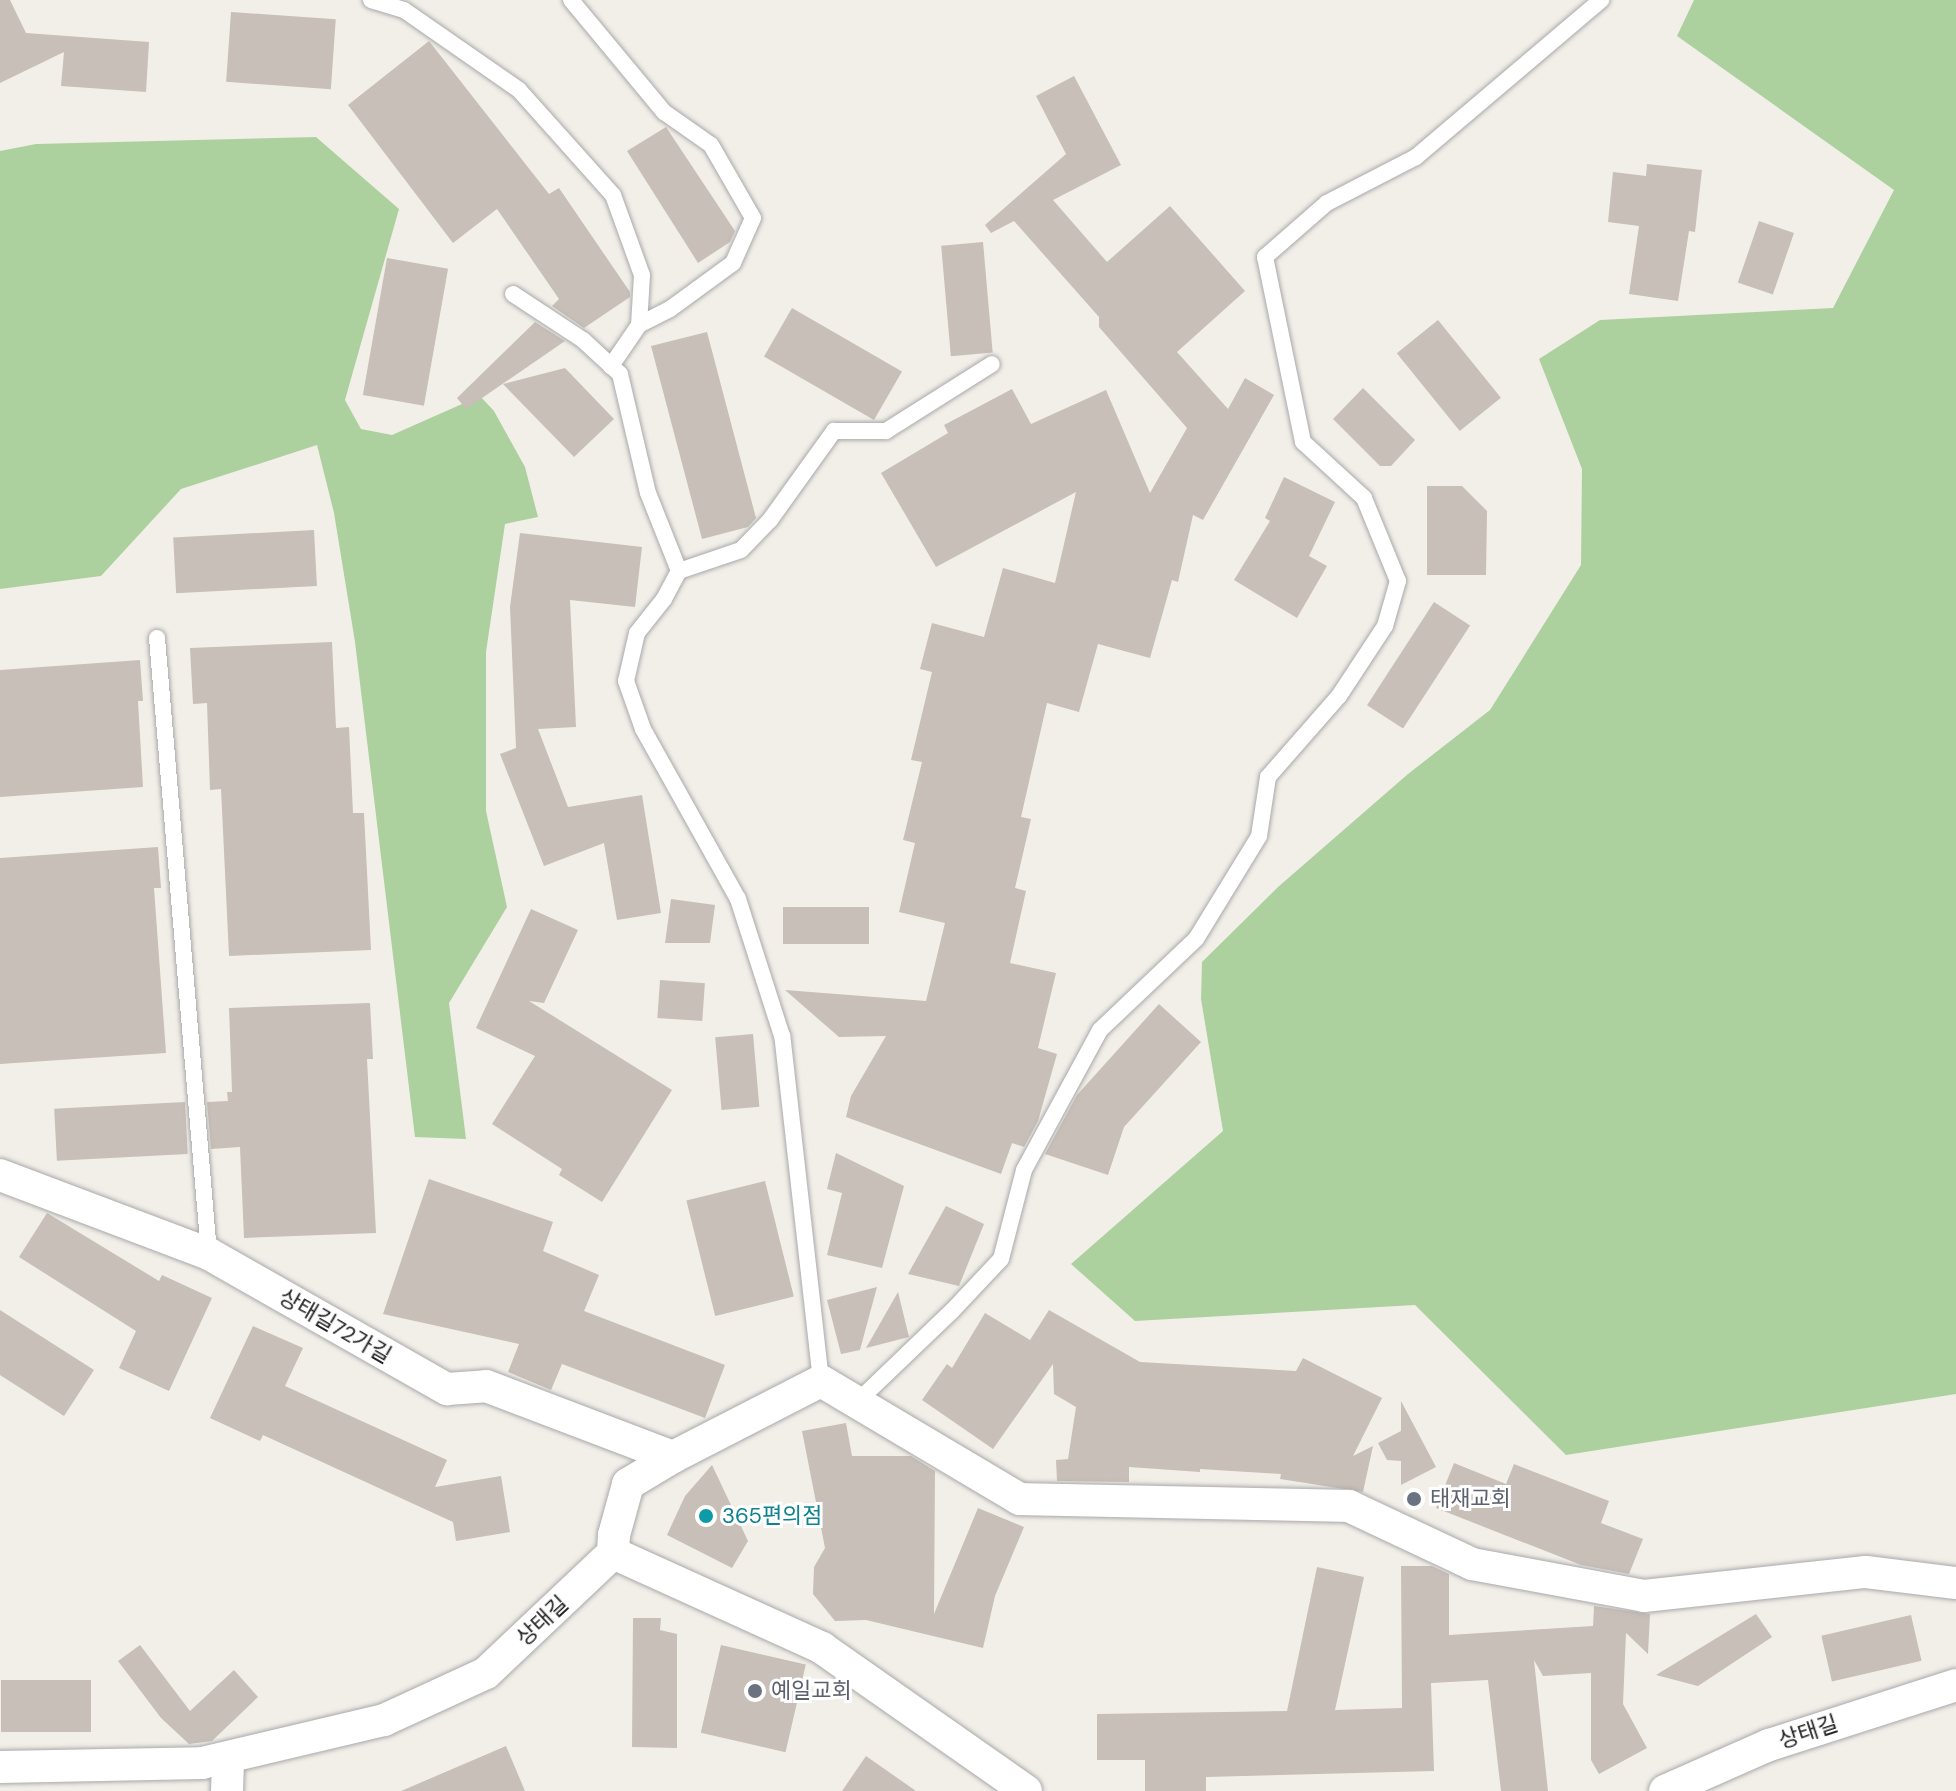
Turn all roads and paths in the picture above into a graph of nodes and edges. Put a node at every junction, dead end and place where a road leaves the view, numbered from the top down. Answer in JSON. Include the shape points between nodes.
{"nodes":[{"id":1,"x":371,"y":0,"type":"edge"},
{"id":2,"x":571,"y":0,"type":"edge"},
{"id":3,"x":1601,"y":0,"type":"edge"},
{"id":4,"x":513,"y":294,"type":"dead end"},
{"id":5,"x":639,"y":325,"type":"junction"},
{"id":6,"x":992,"y":364,"type":"dead end"},
{"id":7,"x":611,"y":366,"type":"junction"},
{"id":8,"x":679,"y":571,"type":"junction"},
{"id":9,"x":157,"y":638,"type":"dead end"},
{"id":10,"x":0,"y":1175,"type":"edge"},
{"id":11,"x":209,"y":1254,"type":"junction"},
{"id":12,"x":821,"y":1381,"type":"junction"},
{"id":13,"x":857,"y":1402,"type":"junction"},
{"id":14,"x":673,"y":1457,"type":"junction"},
{"id":15,"x":613,"y":1553,"type":"junction"},
{"id":16,"x":1956,"y":1583,"type":"edge"},
{"id":17,"x":1956,"y":1685,"type":"edge"},
{"id":18,"x":228,"y":1759,"type":"junction"},
{"id":19,"x":0,"y":1767,"type":"edge"},
{"id":20,"x":1728,"y":1777,"type":"edge"},
{"id":21,"x":1014,"y":1788,"type":"edge"},
{"id":22,"x":227,"y":1791,"type":"edge"},
{"id":23,"x":1665,"y":1791,"type":"edge"}],
"edges":[{"from":1,"to":5,"type":"lane","via":[[404,10],[519,90],[613,195],[642,275]]},
{"from":2,"to":5,"type":"lane","via":[[664,112],[711,145],[753,218],[733,263]]},
{"from":3,"to":13,"type":"lane","via":[[1416,157],[1327,203],[1265,257],[1303,442],[1364,498],[1398,581],[1385,626],[1339,696],[1268,777],[1259,836],[1196,939],[1100,1030],[1024,1170],[1001,1259]]},
{"from":4,"to":7,"type":"lane","via":[[583,340]]},
{"from":5,"to":7,"type":"lane"},
{"from":6,"to":8,"type":"lane","via":[[886,431],[834,431],[770,520],[741,550]]},
{"from":7,"to":8,"type":"lane","via":[[620,374],[648,493]]},
{"from":8,"to":12,"type":"lane","via":[[637,633],[626,681],[643,729],[738,899],[782,1036]]},
{"from":9,"to":11,"type":"lane"},
{"from":10,"to":11,"type":"street","name":"상태길72가길"},
{"from":11,"to":14,"type":"street","name":"상태길72가길","via":[[447,1389],[486,1386]]},
{"from":12,"to":13,"type":"street"},
{"from":12,"to":14,"type":"street"},
{"from":13,"to":16,"type":"street","via":[[1020,1499],[1349,1506],[1472,1564],[1644,1596],[1866,1572]]},
{"from":14,"to":15,"type":"street","via":[[628,1484]]},
{"from":15,"to":18,"type":"street","name":"상태길","via":[[486,1673],[384,1720]]},
{"from":15,"to":21,"type":"street","via":[[822,1648]]},
{"from":17,"to":20,"type":"street","name":"상태길","via":[[1769,1745]]},
{"from":18,"to":19,"type":"street","name":"상태길"},
{"from":18,"to":22,"type":"street"},
{"from":20,"to":23,"type":"street","name":"상태길"}]}
